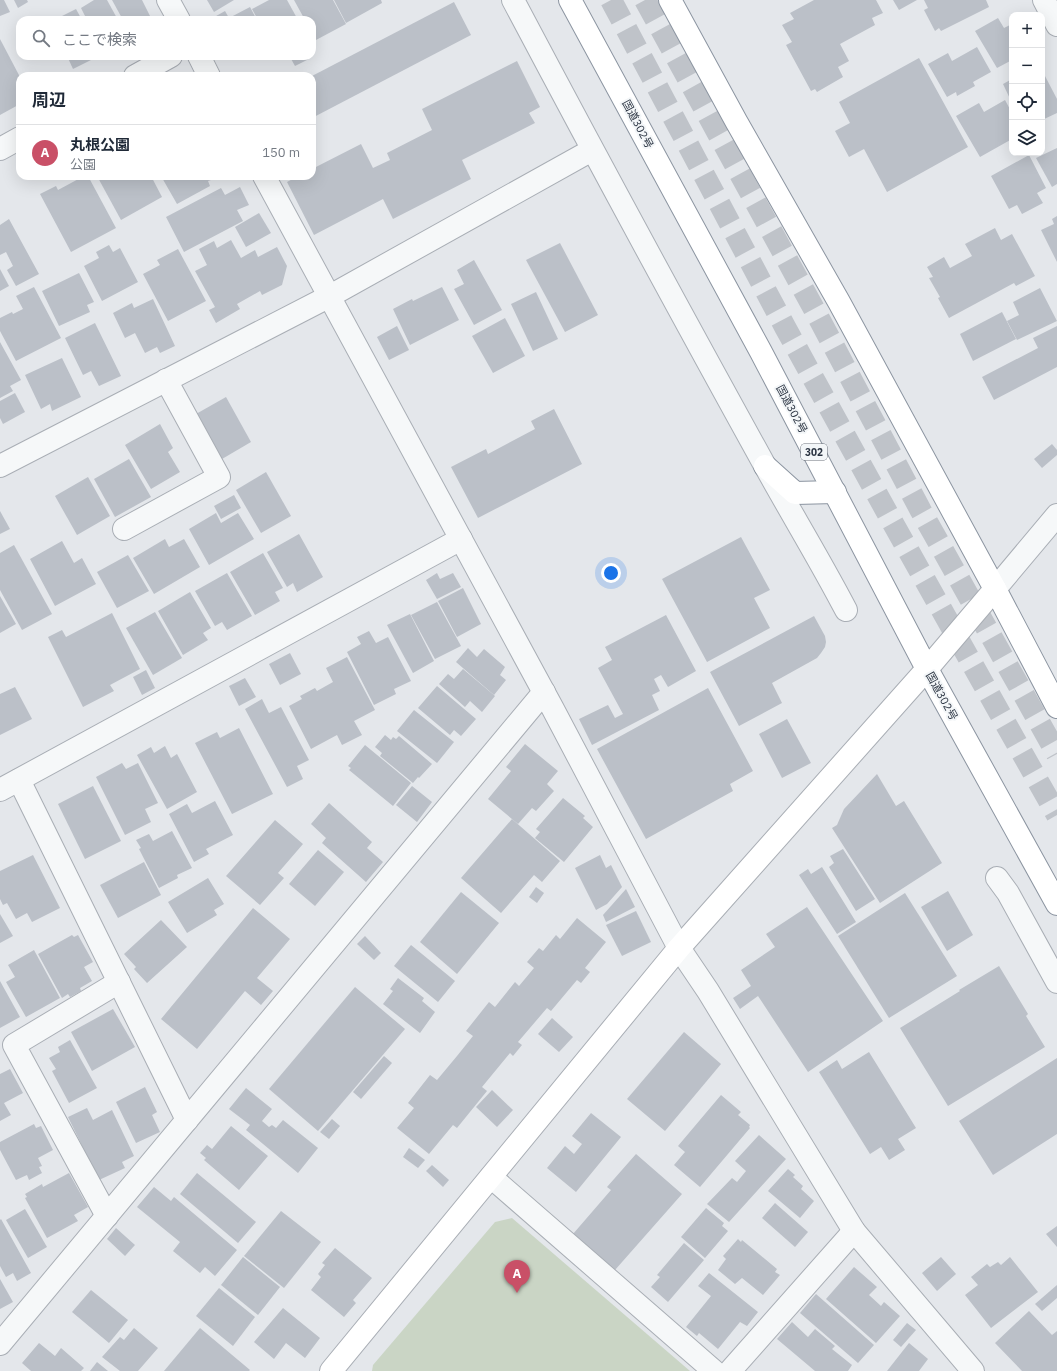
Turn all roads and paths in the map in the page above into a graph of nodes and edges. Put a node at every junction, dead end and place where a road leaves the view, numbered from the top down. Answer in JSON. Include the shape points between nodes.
{"nodes":[{"id":1,"x":168,"y":0,"type":"edge"},
{"id":2,"x":513,"y":0,"type":"edge"},
{"id":3,"x":570,"y":0,"type":"edge"},
{"id":4,"x":670,"y":0,"type":"edge"},
{"id":5,"x":1044,"y":0,"type":"edge"},
{"id":6,"x":177,"y":16,"type":"edge"},
{"id":7,"x":1057,"y":25,"type":"edge"},
{"id":8,"x":164,"y":60,"type":"edge"},
{"id":9,"x":200,"y":60,"type":"edge"},
{"id":10,"x":142,"y":72,"type":"edge"},
{"id":11,"x":208,"y":72,"type":"edge"},
{"id":12,"x":16,"y":140,"type":"edge"},
{"id":13,"x":0,"y":149,"type":"edge"},
{"id":14,"x":592,"y":150,"type":"junction"},
{"id":15,"x":266,"y":180,"type":"edge"},
{"id":16,"x":330,"y":296,"type":"junction"},
{"id":17,"x":166,"y":380,"type":"junction"},
{"id":18,"x":0,"y":466,"type":"edge"},
{"id":19,"x":765,"y":466,"type":"junction"},
{"id":20,"x":835,"y":492,"type":"junction"},
{"id":21,"x":1057,"y":515,"type":"edge"},
{"id":22,"x":124,"y":529,"type":"dead end"},
{"id":23,"x":461,"y":539,"type":"junction"},
{"id":24,"x":995,"y":589,"type":"junction"},
{"id":25,"x":846,"y":610,"type":"dead end"},
{"id":26,"x":927,"y":669,"type":"junction"},
{"id":27,"x":544,"y":692,"type":"junction"},
{"id":28,"x":1057,"y":707,"type":"edge"},
{"id":29,"x":9,"y":785,"type":"edge"},
{"id":30,"x":998,"y":878,"type":"dead end"},
{"id":31,"x":1057,"y":904,"type":"edge"},
{"id":32,"x":679,"y":948,"type":"junction"},
{"id":33,"x":119,"y":982,"type":"junction"},
{"id":34,"x":1057,"y":982,"type":"edge"},
{"id":35,"x":187,"y":1120,"type":"junction"},
{"id":36,"x":490,"y":1177,"type":"junction"},
{"id":37,"x":107,"y":1216,"type":"junction"},
{"id":38,"x":854,"y":1231,"type":"junction"},
{"id":39,"x":0,"y":1344,"type":"edge"},
{"id":40,"x":331,"y":1371,"type":"edge"},
{"id":41,"x":714,"y":1371,"type":"edge"},
{"id":42,"x":730,"y":1371,"type":"edge"},
{"id":43,"x":973,"y":1371,"type":"edge"}],
"edges":[{"from":1,"to":6,"type":"street"},
{"from":2,"to":14,"type":"street"},
{"from":3,"to":20,"type":"main road","name":"国道302号","number":"302"},
{"from":4,"to":24,"type":"main road","via":[[839,302]]},
{"from":5,"to":7,"type":"street"},
{"from":8,"to":10,"type":"street"},
{"from":9,"to":11,"type":"street"},
{"from":12,"to":13,"type":"street"},
{"from":14,"to":16,"type":"street"},
{"from":14,"to":19,"type":"street"},
{"from":15,"to":16,"type":"street"},
{"from":16,"to":17,"type":"street"},
{"from":16,"to":23,"type":"street"},
{"from":17,"to":18,"type":"street"},
{"from":17,"to":22,"type":"street","via":[[219,477]]},
{"from":19,"to":20,"type":"main road","via":[[795,493]]},
{"from":19,"to":25,"type":"street"},
{"from":20,"to":26,"type":"main road","name":"国道302号","number":"302"},
{"from":21,"to":24,"type":"street"},
{"from":23,"to":27,"type":"street"},
{"from":23,"to":29,"type":"street"},
{"from":24,"to":26,"type":"main road"},
{"from":24,"to":28,"type":"main road"},
{"from":26,"to":31,"type":"main road","name":"国道302号","number":"302"},
{"from":26,"to":32,"type":"main road"},
{"from":27,"to":32,"type":"street"},
{"from":27,"to":35,"type":"street"},
{"from":29,"to":33,"type":"street"},
{"from":30,"to":34,"type":"street"},
{"from":32,"to":36,"type":"main road"},
{"from":32,"to":38,"type":"street","via":[[708,991]]},
{"from":33,"to":35,"type":"street"},
{"from":33,"to":37,"type":"street","via":[[14,1045]]},
{"from":35,"to":37,"type":"street"},
{"from":36,"to":40,"type":"main road"},
{"from":36,"to":41,"type":"street"},
{"from":37,"to":39,"type":"street"},
{"from":38,"to":42,"type":"street"},
{"from":38,"to":43,"type":"street"}]}
